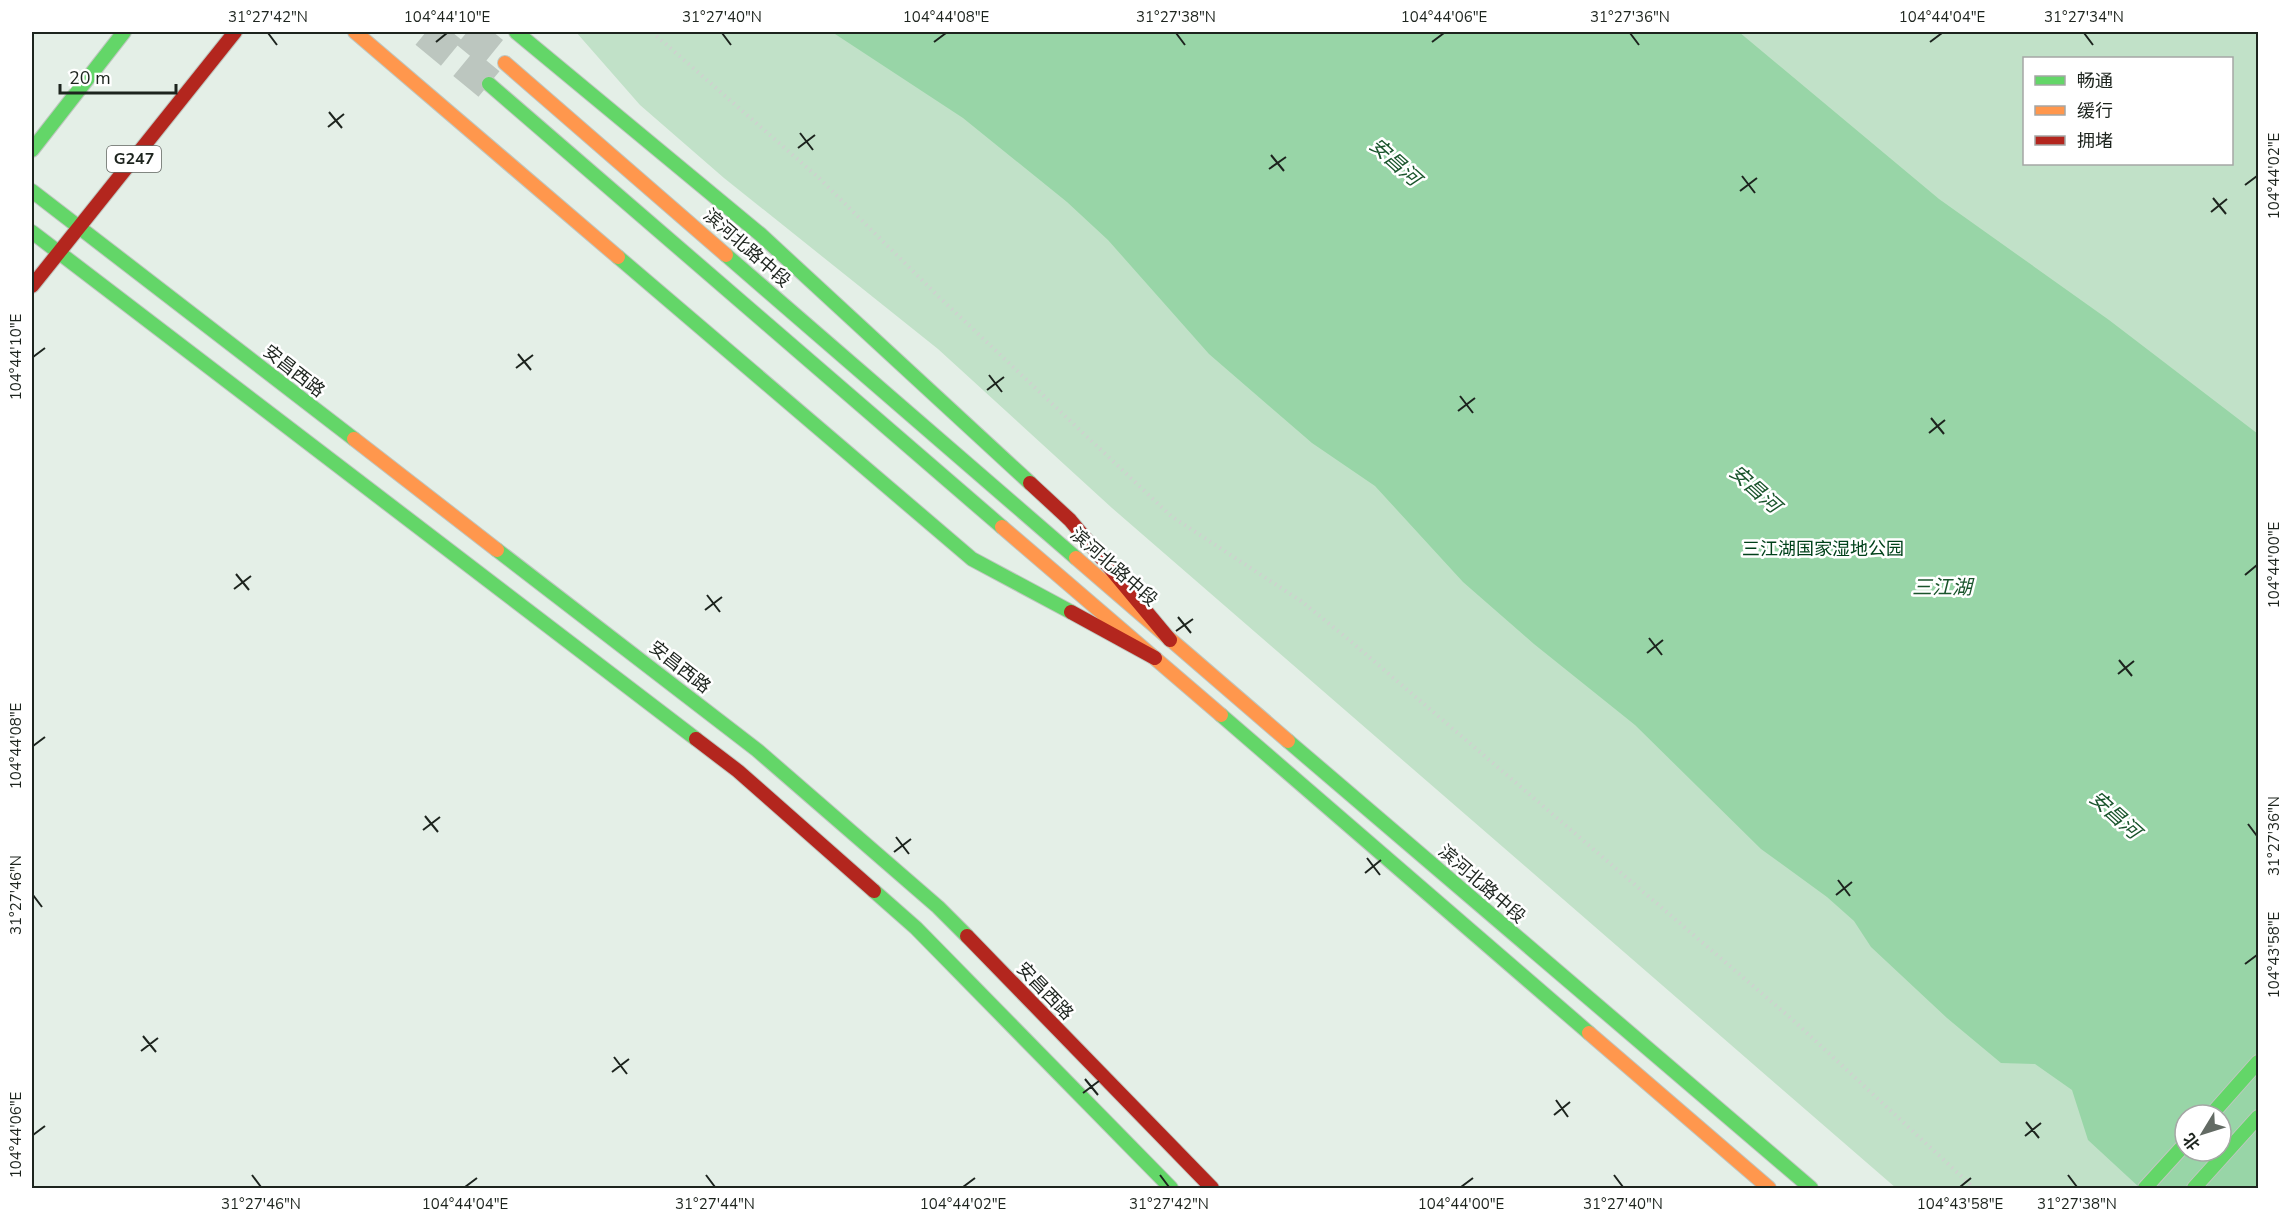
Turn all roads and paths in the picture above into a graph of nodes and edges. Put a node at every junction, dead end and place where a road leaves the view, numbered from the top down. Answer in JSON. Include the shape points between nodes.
{"nodes":[{"id":1,"x":124,"y":32,"type":"edge"},
{"id":2,"x":235,"y":32,"type":"edge"},
{"id":3,"x":356,"y":32,"type":"edge"},
{"id":4,"x":516,"y":32,"type":"edge"},
{"id":5,"x":652,"y":32,"type":"edge"},
{"id":6,"x":396,"y":51,"type":"dead end"},
{"id":7,"x":505,"y":63,"type":"tunnel mouth"},
{"id":8,"x":407,"y":75,"type":"junction"},
{"id":9,"x":489,"y":84,"type":"tunnel mouth"},
{"id":10,"x":32,"y":150,"type":"edge"},
{"id":11,"x":32,"y":191,"type":"edge"},
{"id":12,"x":79,"y":228,"type":"junction"},
{"id":13,"x":32,"y":232,"type":"edge"},
{"id":14,"x":58,"y":253,"type":"junction"},
{"id":15,"x":32,"y":286,"type":"edge"},
{"id":16,"x":1170,"y":640,"type":"junction"},
{"id":17,"x":1155,"y":658,"type":"junction"},
{"id":18,"x":2259,"y":1062,"type":"edge"},
{"id":19,"x":2222,"y":1103,"type":"edge"},
{"id":20,"x":2259,"y":1117,"type":"edge"},
{"id":21,"x":2173,"y":1157,"type":"edge"},
{"id":22,"x":1171,"y":1188,"type":"edge"},
{"id":23,"x":1212,"y":1188,"type":"edge"},
{"id":24,"x":1769,"y":1188,"type":"edge"},
{"id":25,"x":1811,"y":1188,"type":"edge"},
{"id":26,"x":1974,"y":1188,"type":"edge"},
{"id":27,"x":2145,"y":1188,"type":"edge"},
{"id":28,"x":2194,"y":1188,"type":"edge"}],
"edges":[{"from":1,"to":10,"type":"main road"},
{"from":2,"to":12,"type":"main road","number":"G247"},
{"from":3,"to":8,"type":"main road"},
{"from":4,"to":16,"type":"main road","via":[[760,234],[1070,520]]},
{"from":5,"to":26,"type":"path","via":[[819,178],[1171,516],[1301,601],[1348,639],[1794,1021]]},
{"from":6,"to":8,"type":"main road"},
{"from":7,"to":16,"type":"main road","name":"滨河北路中段"},
{"from":8,"to":17,"type":"main road","via":[[972,559]]},
{"from":9,"to":17,"type":"main road"},
{"from":11,"to":12,"type":"main road","name":"安昌西路"},
{"from":12,"to":14,"type":"main road","number":"G247"},
{"from":12,"to":23,"type":"main road","name":"安昌西路","via":[[757,750],[938,907]]},
{"from":13,"to":14,"type":"main road"},
{"from":14,"to":15,"type":"main road","number":"G247"},
{"from":14,"to":22,"type":"main road","via":[[738,771],[916,928]]},
{"from":16,"to":25,"type":"main road","name":"滨河北路中段"},
{"from":17,"to":24,"type":"main road"},
{"from":18,"to":19,"type":"main road"},
{"from":20,"to":28,"type":"main road"},
{"from":21,"to":27,"type":"main road"}]}
